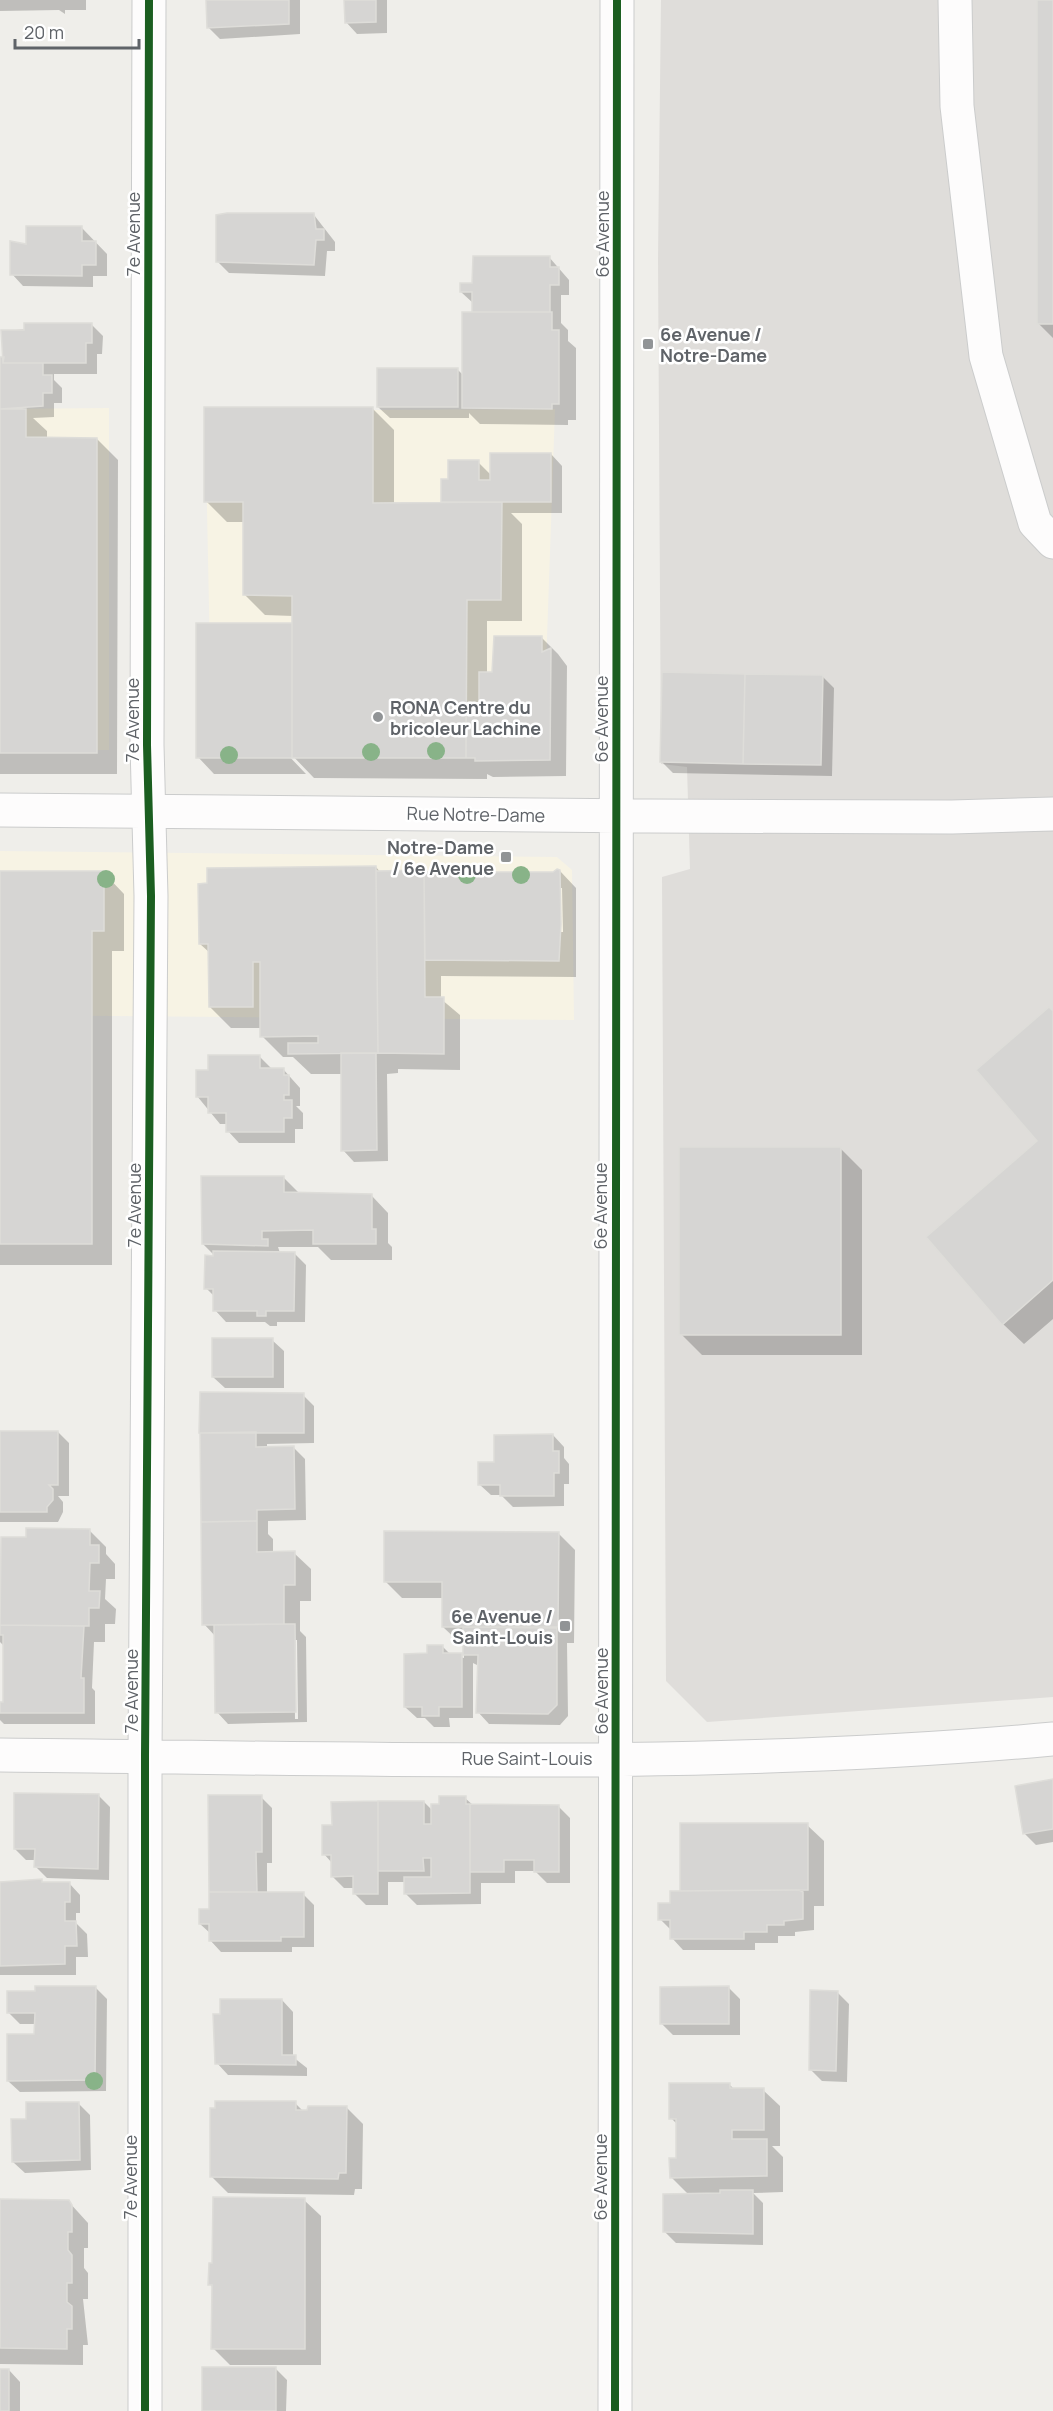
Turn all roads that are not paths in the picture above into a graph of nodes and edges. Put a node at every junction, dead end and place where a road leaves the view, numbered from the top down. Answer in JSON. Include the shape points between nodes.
{"nodes":[{"id":1,"x":149,"y":0,"type":"edge"},
{"id":2,"x":617,"y":0,"type":"edge"},
{"id":3,"x":955,"y":0,"type":"edge"},
{"id":4,"x":1053,"y":542,"type":"edge"},
{"id":5,"x":0,"y":810,"type":"edge"},
{"id":6,"x":149,"y":811,"type":"junction"},
{"id":7,"x":1053,"y":814,"type":"edge"},
{"id":8,"x":616,"y":816,"type":"junction"},
{"id":9,"x":1053,"y":1739,"type":"edge"},
{"id":10,"x":0,"y":1755,"type":"edge"},
{"id":11,"x":145,"y":1756,"type":"junction"},
{"id":12,"x":616,"y":1758,"type":"junction"},
{"id":13,"x":145,"y":2411,"type":"edge"},
{"id":14,"x":615,"y":2411,"type":"edge"}],
"edges":[{"from":1,"to":6,"type":"street","name":"7e Avenue"},
{"from":2,"to":8,"type":"street","name":"6e Avenue"},
{"from":3,"to":4,"type":"street","via":[[957,106],[986,356],[1035,524]]},
{"from":5,"to":6,"type":"street","name":"Rue Notre-Dame"},
{"from":6,"to":8,"type":"street","name":"Rue Notre-Dame"},
{"from":6,"to":11,"type":"street","name":"7e Avenue","via":[[152,896]]},
{"from":7,"to":8,"type":"street","name":"Rue Notre-Dame"},
{"from":8,"to":12,"type":"street","name":"6e Avenue"},
{"from":9,"to":12,"type":"street","name":"Rue Saint-Louis","via":[[810,1755]]},
{"from":10,"to":11,"type":"street","name":"Rue Saint-Louis"},
{"from":11,"to":12,"type":"street","name":"Rue Saint-Louis"},
{"from":11,"to":13,"type":"street","name":"7e Avenue"},
{"from":12,"to":14,"type":"street","name":"6e Avenue"}]}
